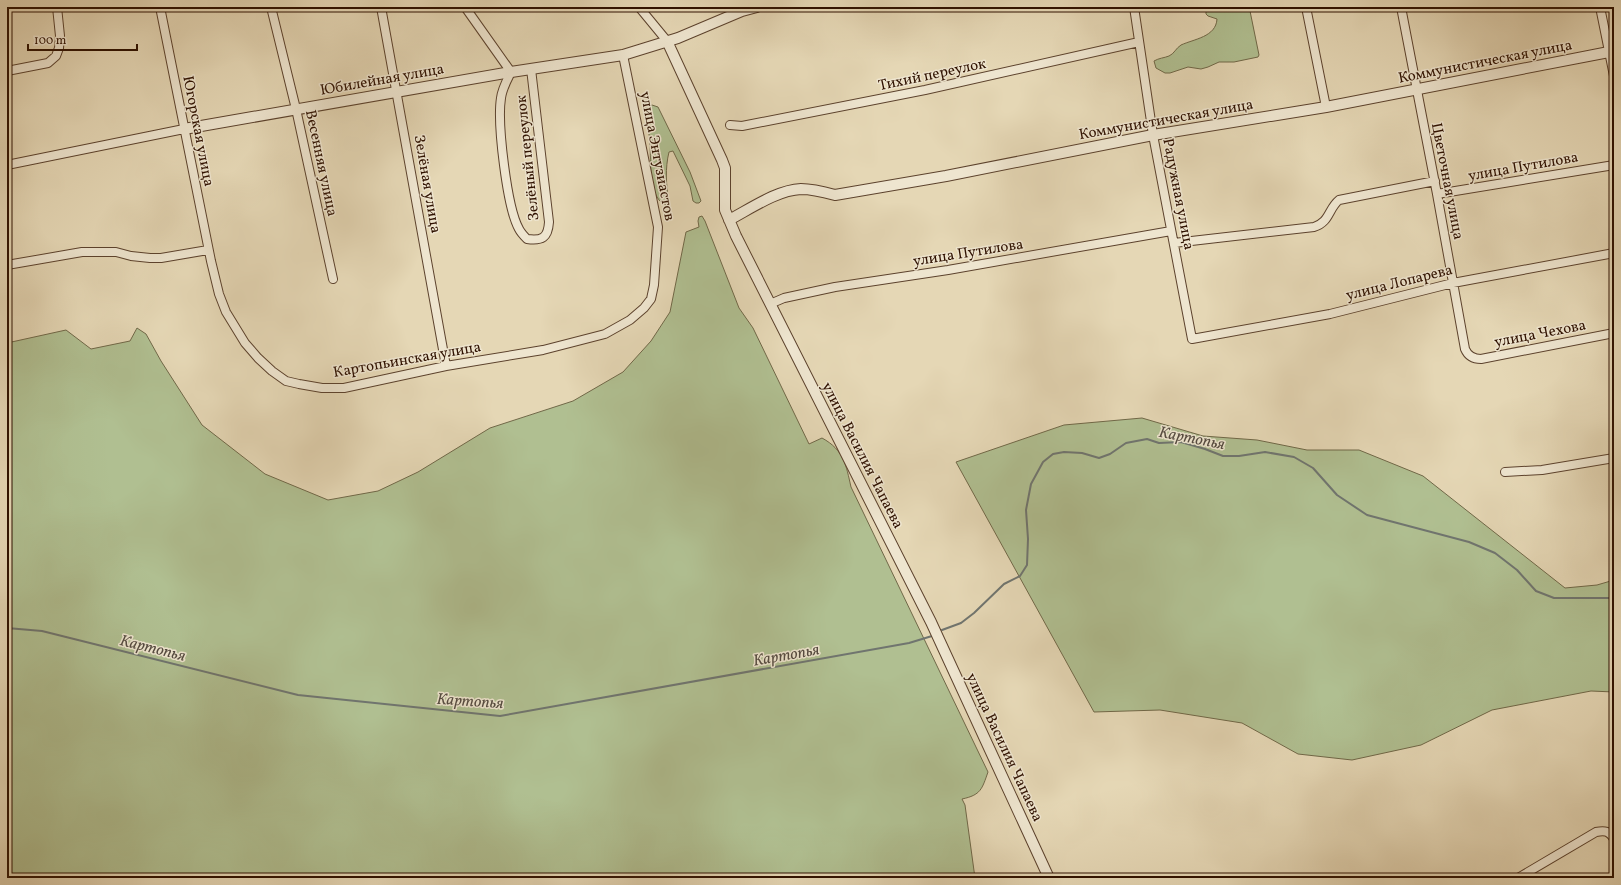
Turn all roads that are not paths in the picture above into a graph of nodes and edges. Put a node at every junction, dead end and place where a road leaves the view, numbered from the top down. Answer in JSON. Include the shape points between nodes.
{"nodes":[{"id":1,"x":57,"y":7,"type":"edge"},
{"id":2,"x":160,"y":7,"type":"edge"},
{"id":3,"x":271,"y":7,"type":"edge"},
{"id":4,"x":381,"y":7,"type":"edge"},
{"id":5,"x":465,"y":7,"type":"edge"},
{"id":6,"x":639,"y":7,"type":"edge"},
{"id":7,"x":757,"y":7,"type":"edge"},
{"id":8,"x":1134,"y":7,"type":"edge"},
{"id":9,"x":1306,"y":7,"type":"edge"},
{"id":10,"x":1401,"y":7,"type":"edge"},
{"id":11,"x":1600,"y":7,"type":"edge"},
{"id":12,"x":741,"y":9,"type":"edge"},
{"id":13,"x":667,"y":41,"type":"junction"},
{"id":14,"x":1139,"y":42,"type":"junction"},
{"id":15,"x":1612,"y":52,"type":"edge"},
{"id":16,"x":623,"y":55,"type":"junction"},
{"id":17,"x":531,"y":69,"type":"junction"},
{"id":18,"x":7,"y":71,"type":"edge"},
{"id":19,"x":511,"y":72,"type":"junction"},
{"id":20,"x":1614,"y":76,"type":"edge"},
{"id":21,"x":1416,"y":89,"type":"junction"},
{"id":22,"x":397,"y":92,"type":"junction"},
{"id":23,"x":1326,"y":107,"type":"junction"},
{"id":24,"x":296,"y":109,"type":"junction"},
{"id":25,"x":730,"y":125,"type":"dead end"},
{"id":26,"x":184,"y":129,"type":"junction"},
{"id":27,"x":1153,"y":135,"type":"junction"},
{"id":28,"x":7,"y":165,"type":"edge"},
{"id":29,"x":1614,"y":165,"type":"edge"},
{"id":30,"x":1434,"y":181,"type":"junction"},
{"id":31,"x":1437,"y":194,"type":"junction"},
{"id":32,"x":729,"y":220,"type":"junction"},
{"id":33,"x":1171,"y":231,"type":"junction"},
{"id":34,"x":1174,"y":243,"type":"junction"},
{"id":35,"x":208,"y":250,"type":"junction"},
{"id":36,"x":1614,"y":254,"type":"edge"},
{"id":37,"x":211,"y":261,"type":"joint"},
{"id":38,"x":7,"y":265,"type":"edge"},
{"id":39,"x":333,"y":279,"type":"dead end"},
{"id":40,"x":1453,"y":283,"type":"junction"},
{"id":41,"x":770,"y":304,"type":"junction"},
{"id":42,"x":1614,"y":333,"type":"edge"},
{"id":43,"x":605,"y":334,"type":"joint"},
{"id":44,"x":1192,"y":339,"type":"joint"},
{"id":45,"x":1471,"y":357,"type":"joint"},
{"id":46,"x":446,"y":366,"type":"junction"},
{"id":47,"x":1614,"y":458,"type":"edge"},
{"id":48,"x":1505,"y":472,"type":"dead end"},
{"id":49,"x":1614,"y":839,"type":"edge"},
{"id":50,"x":1049,"y":878,"type":"edge"},
{"id":51,"x":1518,"y":878,"type":"edge"}],
"edges":[{"from":1,"to":18,"type":"street","via":[[60,36],[56,56],[48,63]]},
{"from":2,"to":26,"type":"street","name":"Югорская улица"},
{"from":3,"to":24,"type":"street","name":"Весенняя улица"},
{"from":4,"to":22,"type":"street","name":"Зелёная улица"},
{"from":5,"to":19,"type":"street"},
{"from":6,"to":13,"type":"street"},
{"from":7,"to":12,"type":"street","name":"Юбилейная улица"},
{"from":8,"to":14,"type":"street","name":"Радужная улица"},
{"from":9,"to":23,"type":"street"},
{"from":10,"to":21,"type":"street","name":"Цветочная улица"},
{"from":11,"to":15,"type":"street"},
{"from":12,"to":13,"type":"street","name":"Юбилейная улица"},
{"from":13,"to":16,"type":"street","name":"Юбилейная улица"},
{"from":13,"to":32,"type":"street","name":"улица Василия Чапаева","via":[[722,160],[725,210]]},
{"from":14,"to":25,"type":"street","name":"Тихий переулок","via":[[925,90],[742,126]]},
{"from":14,"to":27,"type":"street","name":"Радужная улица"},
{"from":15,"to":20,"type":"street"},
{"from":15,"to":21,"type":"street","name":"Коммунистическая улица"},
{"from":16,"to":17,"type":"street","name":"Юбилейная улица"},
{"from":16,"to":43,"type":"street","name":"улица Энтузиастов","via":[[658,227],[651,299],[630,320]]},
{"from":17,"to":19,"type":"street","name":"Юбилейная улица"},
{"from":17,"to":19,"type":"street","name":"Зелёный переулок","via":[[549,222],[545,236],[538,240],[528,238],[519,229],[513,212],[505,167],[500,108],[501,96]]},
{"from":19,"to":22,"type":"street","name":"Юбилейная улица"},
{"from":21,"to":23,"type":"street","name":"Коммунистическая улица"},
{"from":21,"to":30,"type":"street","name":"Цветочная улица"},
{"from":22,"to":24,"type":"street","name":"Юбилейная улица"},
{"from":22,"to":46,"type":"street","name":"Зелёная улица"},
{"from":23,"to":27,"type":"street","name":"Коммунистическая улица"},
{"from":24,"to":26,"type":"street","name":"Юбилейная улица"},
{"from":24,"to":39,"type":"street","name":"Весенняя улица"},
{"from":26,"to":28,"type":"street","name":"Юбилейная улица"},
{"from":26,"to":35,"type":"street","name":"Югорская улица"},
{"from":27,"to":32,"type":"street","name":"Коммунистическая улица","via":[[835,195],[800,189],[783,193]]},
{"from":27,"to":33,"type":"street","name":"Радужная улица"},
{"from":29,"to":31,"type":"street","name":"улица Путилова"},
{"from":30,"to":31,"type":"street","name":"Цветочная улица"},
{"from":30,"to":34,"type":"street","via":[[1339,200],[1327,219],[1314,227]]},
{"from":31,"to":40,"type":"street","name":"Цветочная улица"},
{"from":32,"to":41,"type":"street","name":"улица Василия Чапаева"},
{"from":33,"to":34,"type":"street","name":"Радужная улица"},
{"from":33,"to":41,"type":"street","name":"улица Путилова","via":[[835,287],[784,298]]},
{"from":34,"to":44,"type":"street","name":"Радужная улица"},
{"from":35,"to":37,"type":"street","name":"Югорская улица"},
{"from":35,"to":38,"type":"street","via":[[162,258],[131,256],[116,252],[82,252]]},
{"from":36,"to":40,"type":"street","name":"улица Лопарева"},
{"from":37,"to":46,"type":"street","name":"Картопьинская улица","via":[[219,294],[235,328],[258,358],[286,381],[322,388],[344,388]]},
{"from":40,"to":44,"type":"street","name":"улица Лопарева","via":[[1330,314]]},
{"from":40,"to":45,"type":"street","name":"Цветочная улица","via":[[1464,349]]},
{"from":41,"to":50,"type":"street","name":"улица Василия Чапаева","via":[[931,622]]},
{"from":42,"to":45,"type":"street","name":"улица Чехова","via":[[1481,359]]},
{"from":43,"to":46,"type":"street","name":"Картопьинская улица","via":[[542,350]]},
{"from":47,"to":48,"type":"street","via":[[1542,470]]},
{"from":49,"to":51,"type":"street","via":[[1604,830],[1596,832]]}]}
